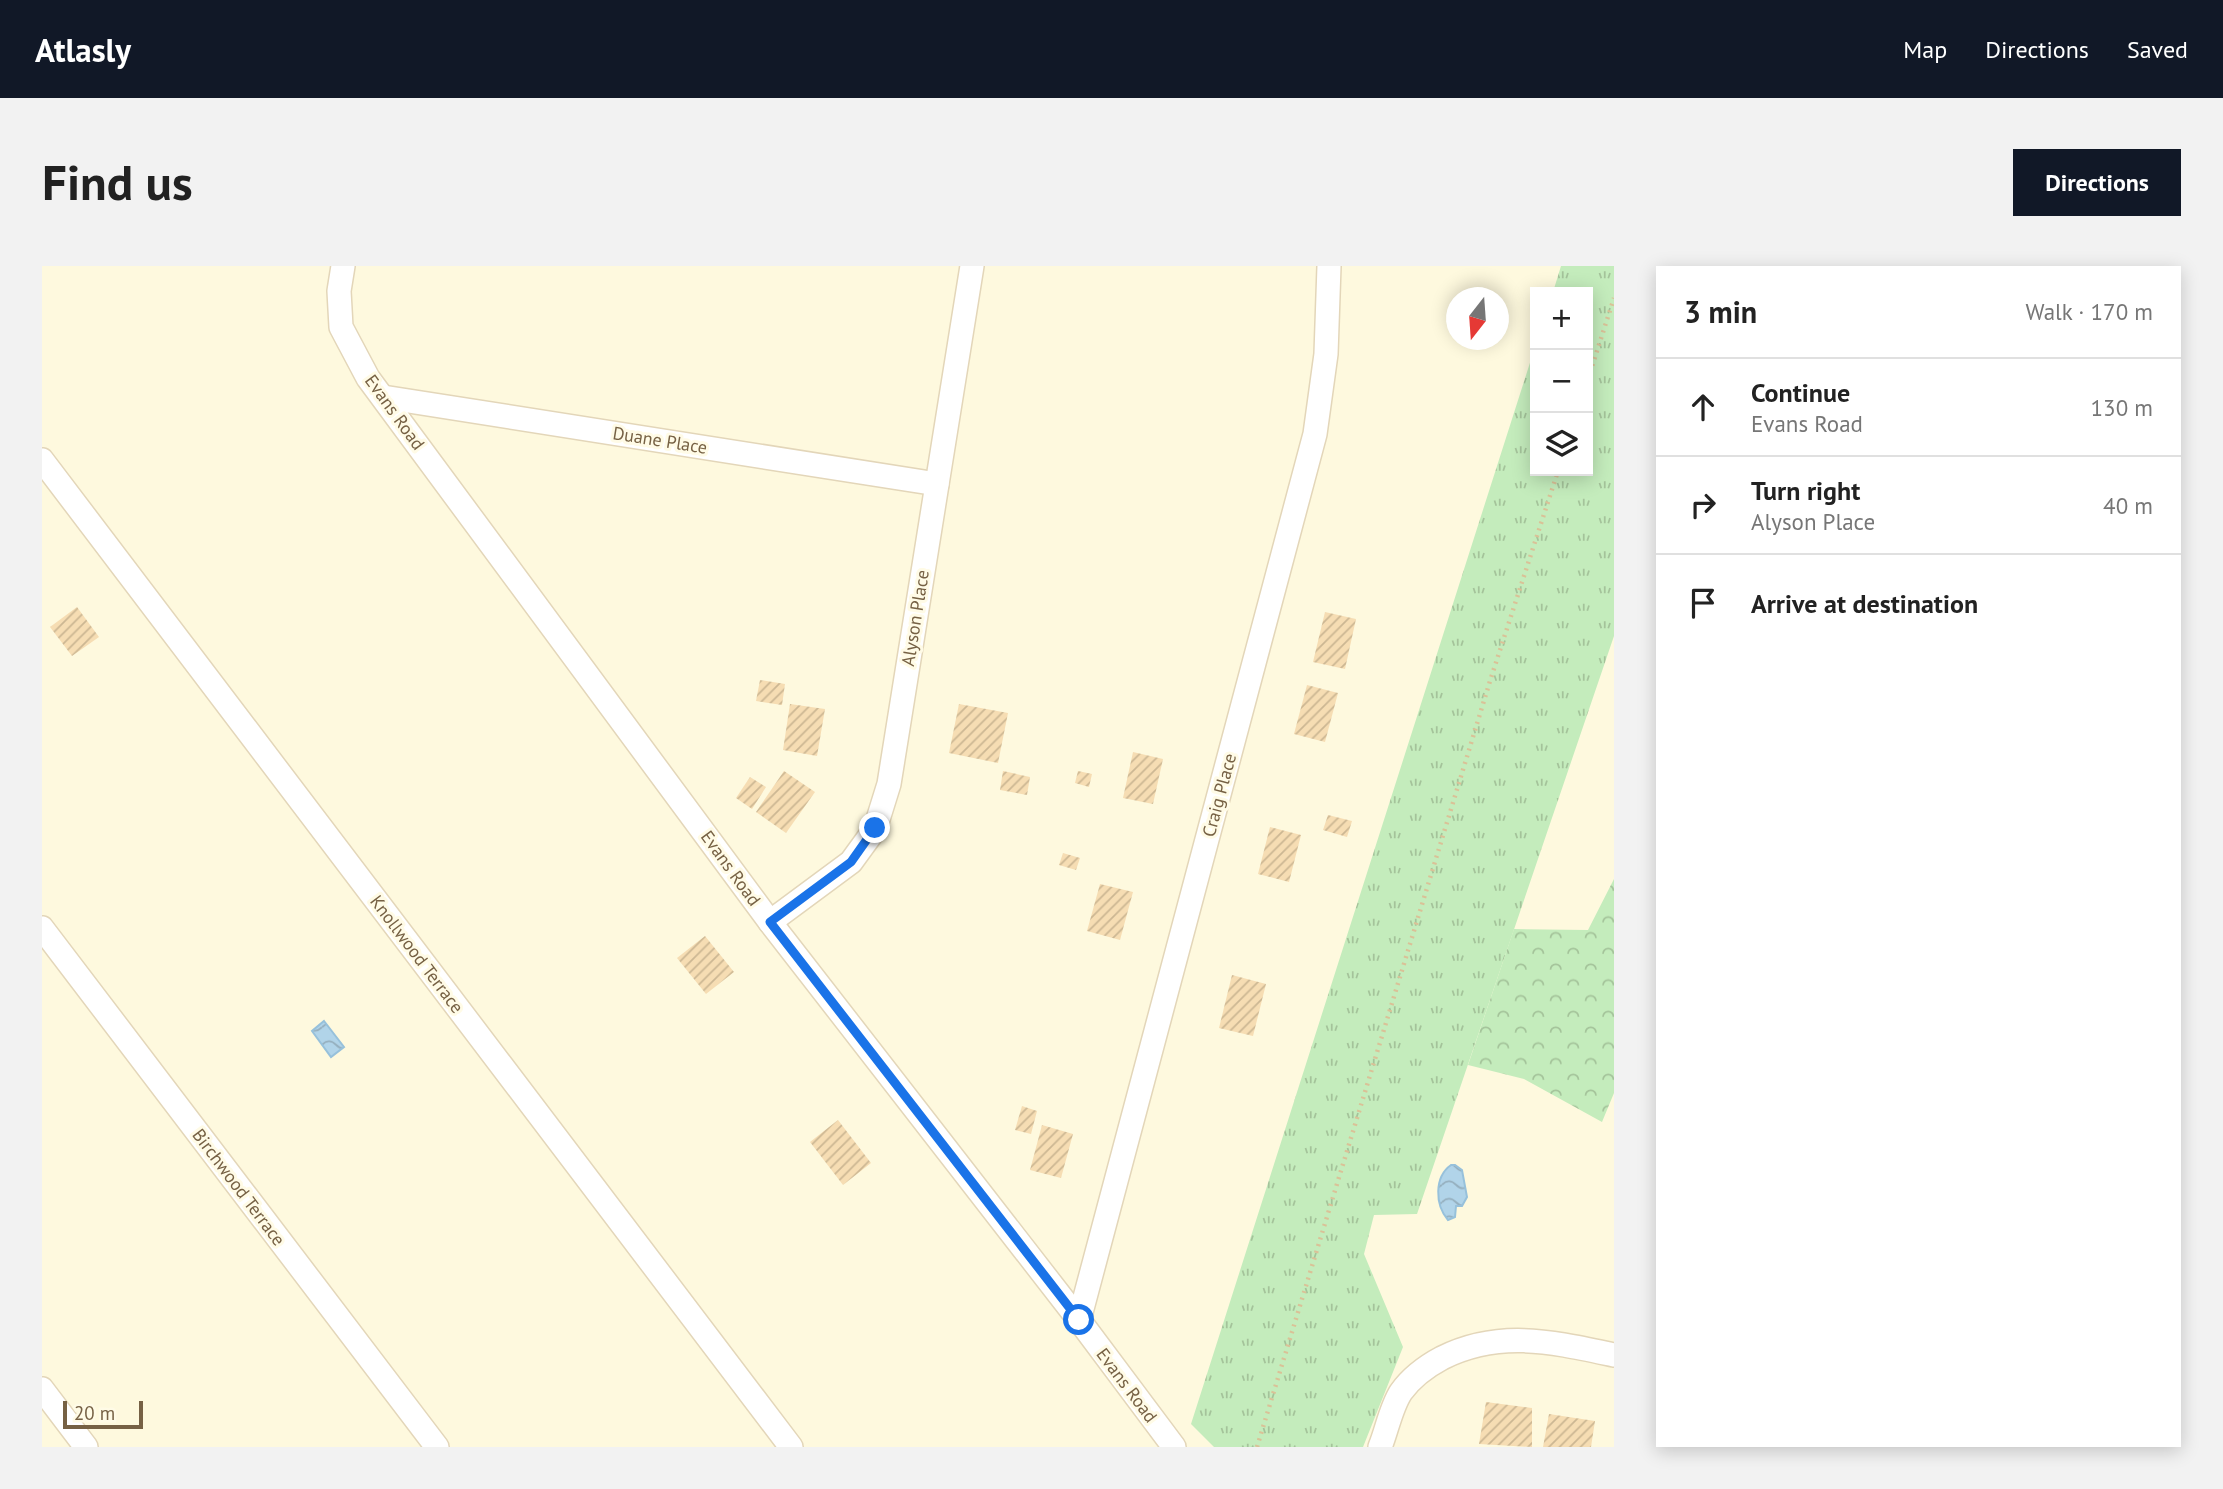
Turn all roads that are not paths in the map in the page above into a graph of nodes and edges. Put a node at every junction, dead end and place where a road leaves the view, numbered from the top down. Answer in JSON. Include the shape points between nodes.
{"nodes":[{"id":1,"x":343,"y":266,"type":"edge"},
{"id":2,"x":972,"y":266,"type":"edge"},
{"id":3,"x":1329,"y":266,"type":"edge"},
{"id":4,"x":383,"y":397,"type":"junction"},
{"id":5,"x":42,"y":460,"type":"edge"},
{"id":6,"x":937,"y":484,"type":"junction"},
{"id":7,"x":770,"y":922,"type":"junction"},
{"id":8,"x":42,"y":928,"type":"edge"},
{"id":9,"x":1079,"y":1320,"type":"junction"},
{"id":10,"x":1614,"y":1355,"type":"edge"},
{"id":11,"x":42,"y":1389,"type":"edge"},
{"id":12,"x":86,"y":1447,"type":"edge"},
{"id":13,"x":437,"y":1447,"type":"edge"},
{"id":14,"x":791,"y":1447,"type":"edge"},
{"id":15,"x":1174,"y":1447,"type":"edge"},
{"id":16,"x":1380,"y":1447,"type":"edge"}],
"edges":[{"from":1,"to":4,"type":"street","name":"Evans Road","via":[[341,327]]},
{"from":2,"to":6,"type":"street","name":"Alyson Place"},
{"from":3,"to":9,"type":"street","name":"Craig Place","via":[[1326,354],[1315,434]]},
{"from":4,"to":6,"type":"street","name":"Duane Place"},
{"from":4,"to":7,"type":"street","name":"Evans Road"},
{"from":5,"to":14,"type":"street","name":"Knollwood Terrace"},
{"from":6,"to":7,"type":"street","name":"Alyson Place","via":[[889,784],[875,828],[851,862]]},
{"from":7,"to":9,"type":"street","name":"Evans Road"},
{"from":8,"to":13,"type":"street","name":"Birchwood Terrace"},
{"from":9,"to":15,"type":"street","name":"Evans Road"},
{"from":10,"to":16,"type":"street","via":[[1527,1340],[1477,1343],[1417,1374],[1400,1393]]},
{"from":11,"to":12,"type":"street"}]}
